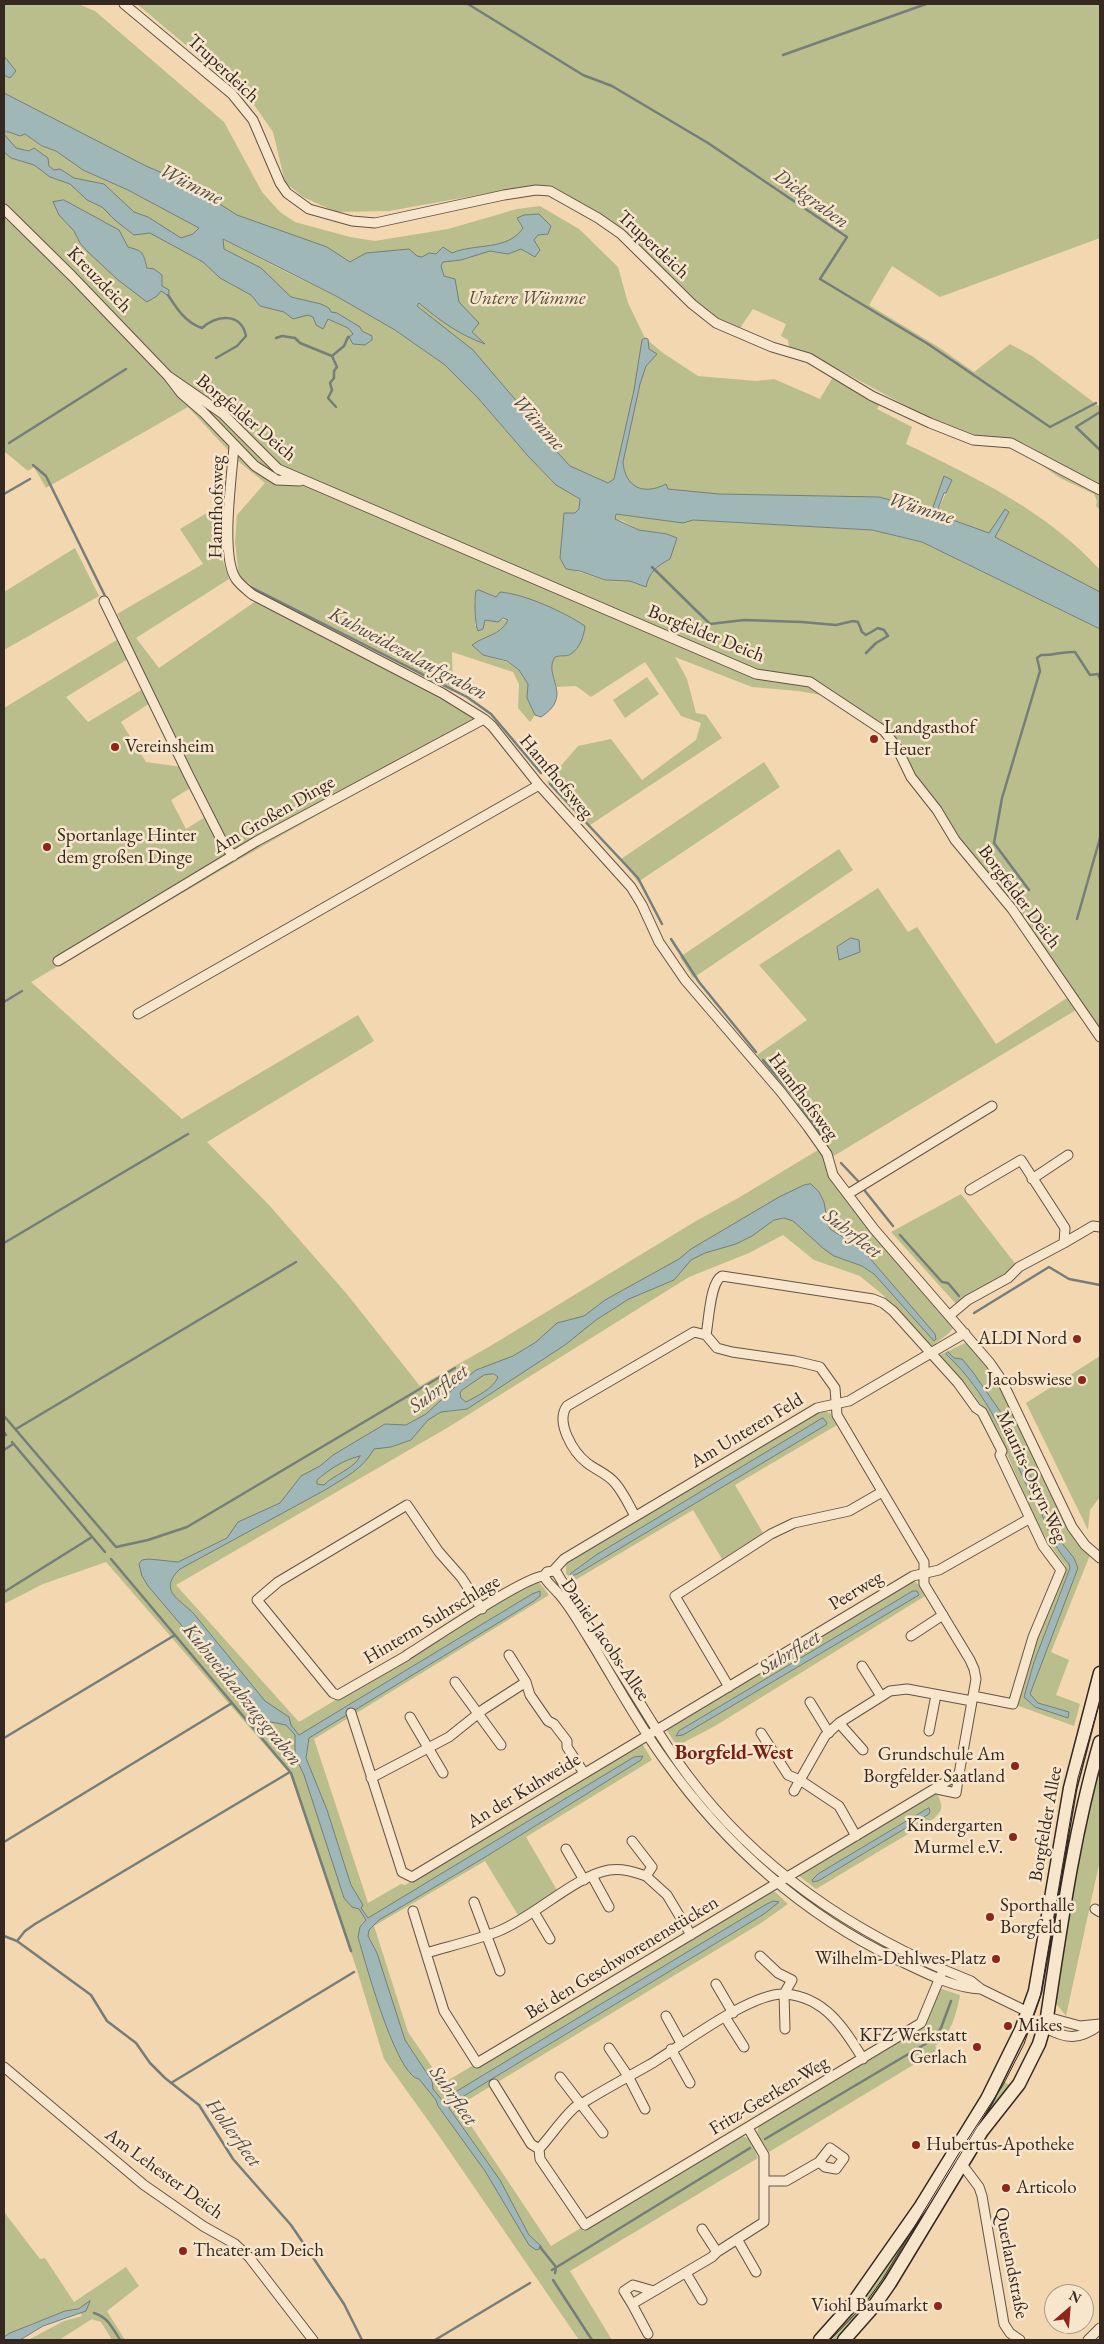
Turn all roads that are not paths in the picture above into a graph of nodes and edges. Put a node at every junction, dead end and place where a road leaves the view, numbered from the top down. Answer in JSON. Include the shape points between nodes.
{"nodes":[{"id":1,"x":124,"y":4,"type":"edge"},
{"id":2,"x":4,"y":209,"type":"edge"},
{"id":3,"x":168,"y":376,"type":"junction"},
{"id":4,"x":234,"y":446,"type":"junction"},
{"id":5,"x":302,"y":481,"type":"junction"},
{"id":6,"x":1100,"y":490,"type":"edge"},
{"id":7,"x":104,"y":600,"type":"dead end"},
{"id":8,"x":484,"y":718,"type":"junction"},
{"id":9,"x":540,"y":785,"type":"junction"},
{"id":10,"x":233,"y":856,"type":"junction"},
{"id":11,"x":58,"y":962,"type":"dead end"},
{"id":12,"x":138,"y":1014,"type":"dead end"},
{"id":13,"x":1100,"y":1037,"type":"edge"},
{"id":14,"x":992,"y":1106,"type":"dead end"},
{"id":15,"x":1068,"y":1155,"type":"dead end"},
{"id":16,"x":1032,"y":1179,"type":"junction"},
{"id":17,"x":970,"y":1190,"type":"dead end"},
{"id":18,"x":848,"y":1194,"type":"junction"},
{"id":19,"x":1100,"y":1227,"type":"edge"},
{"id":20,"x":1064,"y":1243,"type":"junction"},
{"id":21,"x":950,"y":1315,"type":"junction"},
{"id":22,"x":965,"y":1333,"type":"junction"},
{"id":23,"x":706,"y":1335,"type":"junction"},
{"id":24,"x":930,"y":1354,"type":"junction"},
{"id":25,"x":837,"y":1403,"type":"junction"},
{"id":26,"x":882,"y":1492,"type":"junction"},
{"id":27,"x":635,"y":1516,"type":"junction"},
{"id":28,"x":1029,"y":1516,"type":"junction"},
{"id":29,"x":1100,"y":1558,"type":"edge"},
{"id":30,"x":554,"y":1571,"type":"junction"},
{"id":31,"x":924,"y":1573,"type":"junction"},
{"id":32,"x":544,"y":1576,"type":"junction"},
{"id":33,"x":482,"y":1609,"type":"junction"},
{"id":34,"x":943,"y":1615,"type":"junction"},
{"id":35,"x":911,"y":1636,"type":"dead end"},
{"id":36,"x":508,"y":1654,"type":"dead end"},
{"id":37,"x":862,"y":1666,"type":"dead end"},
{"id":38,"x":1100,"y":1673,"type":"edge"},
{"id":39,"x":455,"y":1682,"type":"dead end"},
{"id":40,"x":526,"y":1682,"type":"junction"},
{"id":41,"x":729,"y":1686,"type":"junction"},
{"id":42,"x":936,"y":1695,"type":"junction"},
{"id":43,"x":881,"y":1696,"type":"junction"},
{"id":44,"x":973,"y":1699,"type":"junction"},
{"id":45,"x":810,"y":1702,"type":"dead end"},
{"id":46,"x":351,"y":1713,"type":"dead end"},
{"id":47,"x":478,"y":1714,"type":"junction"},
{"id":48,"x":410,"y":1717,"type":"dead end"},
{"id":49,"x":839,"y":1724,"type":"junction"},
{"id":50,"x":929,"y":1731,"type":"dead end"},
{"id":51,"x":652,"y":1733,"type":"junction"},
{"id":52,"x":760,"y":1733,"type":"dead end"},
{"id":53,"x":828,"y":1733,"type":"junction"},
{"id":54,"x":1100,"y":1742,"type":"edge"},
{"id":55,"x":501,"y":1745,"type":"dead end"},
{"id":56,"x":426,"y":1748,"type":"junction"},
{"id":57,"x":863,"y":1750,"type":"dead end"},
{"id":58,"x":443,"y":1773,"type":"dead end"},
{"id":59,"x":584,"y":1773,"type":"junction"},
{"id":60,"x":959,"y":1774,"type":"junction"},
{"id":61,"x":371,"y":1778,"type":"junction"},
{"id":62,"x":800,"y":1780,"type":"junction"},
{"id":63,"x":937,"y":1788,"type":"junction"},
{"id":64,"x":794,"y":1790,"type":"dead end"},
{"id":65,"x":856,"y":1836,"type":"junction"},
{"id":66,"x":632,"y":1841,"type":"dead end"},
{"id":67,"x":566,"y":1849,"type":"dead end"},
{"id":68,"x":646,"y":1876,"type":"junction"},
{"id":69,"x":588,"y":1878,"type":"junction"},
{"id":70,"x":783,"y":1881,"type":"junction"},
{"id":71,"x":474,"y":1902,"type":"dead end"},
{"id":72,"x":609,"y":1907,"type":"dead end"},
{"id":73,"x":413,"y":1911,"type":"dead end"},
{"id":74,"x":534,"y":1912,"type":"junction"},
{"id":75,"x":487,"y":1934,"type":"junction"},
{"id":76,"x":691,"y":1935,"type":"junction"},
{"id":77,"x":550,"y":1940,"type":"dead end"},
{"id":78,"x":426,"y":1953,"type":"junction"},
{"id":79,"x":760,"y":1956,"type":"dead end"},
{"id":80,"x":500,"y":1971,"type":"dead end"},
{"id":81,"x":941,"y":1974,"type":"junction"},
{"id":82,"x":716,"y":1984,"type":"dead end"},
{"id":83,"x":784,"y":1994,"type":"junction"},
{"id":84,"x":1028,"y":2012,"type":"junction"},
{"id":85,"x":729,"y":2015,"type":"junction"},
{"id":86,"x":666,"y":2016,"type":"dead end"},
{"id":87,"x":1046,"y":2022,"type":"junction"},
{"id":88,"x":1100,"y":2025,"type":"edge"},
{"id":89,"x":784,"y":2029,"type":"dead end"},
{"id":90,"x":681,"y":2042,"type":"junction"},
{"id":91,"x":609,"y":2048,"type":"dead end"},
{"id":92,"x":744,"y":2048,"type":"dead end"},
{"id":93,"x":671,"y":2049,"type":"junction"},
{"id":94,"x":863,"y":2059,"type":"junction"},
{"id":95,"x":4,"y":2067,"type":"edge"},
{"id":96,"x":628,"y":2076,"type":"junction"},
{"id":97,"x":560,"y":2077,"type":"dead end"},
{"id":98,"x":690,"y":2083,"type":"dead end"},
{"id":99,"x":494,"y":2084,"type":"dead end"},
{"id":100,"x":580,"y":2105,"type":"junction"},
{"id":101,"x":645,"y":2108,"type":"dead end"},
{"id":102,"x":748,"y":2128,"type":"junction"},
{"id":103,"x":603,"y":2133,"type":"dead end"},
{"id":104,"x":539,"y":2149,"type":"junction"},
{"id":105,"x":819,"y":2162,"type":"dead end"},
{"id":106,"x":961,"y":2163,"type":"junction"},
{"id":107,"x":765,"y":2181,"type":"junction"},
{"id":108,"x":702,"y":2229,"type":"dead end"},
{"id":109,"x":737,"y":2239,"type":"junction"},
{"id":110,"x":717,"y":2252,"type":"junction"},
{"id":111,"x":756,"y":2272,"type":"dead end"},
{"id":112,"x":686,"y":2273,"type":"junction"},
{"id":113,"x":654,"y":2291,"type":"junction"},
{"id":114,"x":702,"y":2300,"type":"dead end"},
{"id":115,"x":632,"y":2304,"type":"junction"},
{"id":116,"x":1100,"y":2328,"type":"edge"},
{"id":117,"x":648,"y":2334,"type":"dead end"},
{"id":118,"x":313,"y":2340,"type":"edge"},
{"id":119,"x":820,"y":2340,"type":"edge"},
{"id":120,"x":844,"y":2340,"type":"edge"},
{"id":121,"x":1020,"y":2340,"type":"edge"},
{"id":122,"x":1088,"y":2340,"type":"edge"}],
"edges":[{"from":1,"to":6,"type":"street","name":"Truperdeich","via":[[232,94],[253,120],[280,183],[296,202],[309,209],[352,221],[375,222],[504,195],[536,190],[550,192],[621,234],[692,304],[716,323],[772,347],[810,358],[872,396],[930,423],[973,440],[1011,443]]},
{"from":2,"to":3,"type":"street","name":"Kreuzdeich"},
{"from":3,"to":4,"type":"street","name":"Borgfelder Deich"},
{"from":3,"to":5,"type":"street","name":"Borgfelder Deich","via":[[223,414],[278,470]]},
{"from":4,"to":5,"type":"street","name":"Borgfelder Deich","via":[[255,466],[278,480]]},
{"from":4,"to":8,"type":"street","name":"Hamfhofsweg","via":[[229,558],[235,578],[242,586],[253,595]]},
{"from":5,"to":13,"type":"street","name":"Borgfelder Deich","via":[[756,674],[810,682],[873,722],[896,746],[910,777],[937,810],[955,840],[1012,909]]},
{"from":7,"to":10,"type":"street","via":[[189,776]]},
{"from":8,"to":9,"type":"street","name":"Hamfhofsweg"},
{"from":8,"to":10,"type":"street","name":"Am Großen Dinge"},
{"from":9,"to":12,"type":"street"},
{"from":9,"to":18,"type":"street","name":"Hamfhofsweg","via":[[631,887],[659,942],[685,980],[782,1092],[826,1154],[833,1174]]},
{"from":10,"to":11,"type":"street","name":"Am Großen Dinge"},
{"from":14,"to":18,"type":"street"},
{"from":15,"to":16,"type":"street"},
{"from":16,"to":17,"type":"street","via":[[1021,1160]]},
{"from":16,"to":20,"type":"street","via":[[1065,1228]]},
{"from":18,"to":21,"type":"street","name":"Hamfhofsweg","via":[[874,1229]]},
{"from":19,"to":20,"type":"street","via":[[1093,1226]]},
{"from":20,"to":21,"type":"street","via":[[1019,1267],[1008,1278],[968,1300]]},
{"from":21,"to":22,"type":"street","name":"Hamfhofsweg"},
{"from":22,"to":24,"type":"street","name":"Am Unteren Feld"},
{"from":22,"to":29,"type":"street","name":"Hamfhofsweg","via":[[1001,1379],[1072,1527]]},
{"from":23,"to":24,"type":"street","name":"Maurits-Ostyn-Weg","via":[[714,1287],[717,1278],[722,1276],[873,1299],[883,1303]]},
{"from":23,"to":25,"type":"street","via":[[717,1348],[820,1367],[835,1388]]},
{"from":23,"to":27,"type":"street","via":[[701,1332],[688,1334],[567,1406],[563,1412],[572,1444],[587,1463],[610,1477]]},
{"from":24,"to":25,"type":"street","name":"Am Unteren Feld","via":[[849,1401]]},
{"from":24,"to":28,"type":"street","name":"Maurits-Ostyn-Weg","via":[[982,1412]]},
{"from":25,"to":26,"type":"street","via":[[837,1416]]},
{"from":25,"to":27,"type":"street","name":"Am Unteren Feld","via":[[817,1408]]},
{"from":26,"to":31,"type":"street","via":[[924,1562]]},
{"from":26,"to":41,"type":"street","via":[[849,1511],[794,1523],[771,1534],[675,1596]]},
{"from":27,"to":30,"type":"street","name":"Am Unteren Feld","via":[[564,1559]]},
{"from":28,"to":31,"type":"street","name":"Peerweg","via":[[939,1570]]},
{"from":28,"to":44,"type":"street","name":"Maurits-Ostyn-Weg","via":[[1043,1546],[1060,1570],[1033,1637],[1013,1704]]},
{"from":30,"to":32,"type":"street","name":"Daniel-Jacobs-Allee"},
{"from":30,"to":51,"type":"street","name":"Daniel-Jacobs-Allee","via":[[593,1628]]},
{"from":31,"to":34,"type":"street","via":[[924,1584]]},
{"from":31,"to":41,"type":"street","name":"Peerweg"},
{"from":32,"to":33,"type":"street","name":"Hinterm Suhrschlage","via":[[530,1579]]},
{"from":32,"to":51,"type":"street","name":"Daniel-Jacobs-Allee"},
{"from":33,"to":33,"type":"street","name":"Hinterm Suhrschlage","via":[[338,1695],[333,1693],[257,1600],[286,1578],[408,1505]]},
{"from":34,"to":35,"type":"street"},
{"from":34,"to":44,"type":"street","via":[[974,1669]]},
{"from":36,"to":40,"type":"street"},
{"from":37,"to":43,"type":"street"},
{"from":38,"to":84,"type":"main road","name":"Borgfelder Allee","via":[[1070,1788],[1040,1966]]},
{"from":39,"to":47,"type":"street"},
{"from":40,"to":47,"type":"street"},
{"from":40,"to":59,"type":"street","via":[[530,1695],[567,1741],[567,1747]]},
{"from":41,"to":51,"type":"street","name":"Peerweg"},
{"from":42,"to":43,"type":"street","via":[[907,1690],[890,1691]]},
{"from":42,"to":44,"type":"street"},
{"from":42,"to":50,"type":"street"},
{"from":43,"to":49,"type":"street"},
{"from":44,"to":60,"type":"street"},
{"from":45,"to":53,"type":"street"},
{"from":46,"to":61,"type":"street"},
{"from":47,"to":55,"type":"street"},
{"from":47,"to":56,"type":"street","via":[[449,1737]]},
{"from":48,"to":56,"type":"street"},
{"from":49,"to":53,"type":"street"},
{"from":49,"to":57,"type":"street"},
{"from":51,"to":59,"type":"street","name":"An der Kuhweide"},
{"from":51,"to":70,"type":"street","name":"Daniel-Jacobs-Allee","via":[[665,1761],[700,1806],[750,1858]]},
{"from":52,"to":62,"type":"street","via":[[788,1775]]},
{"from":53,"to":62,"type":"street"},
{"from":54,"to":87,"type":"main road","name":"Borgfelder Allee","via":[[1075,1848]]},
{"from":56,"to":58,"type":"street"},
{"from":56,"to":61,"type":"street"},
{"from":59,"to":61,"type":"street","name":"An der Kuhweide","via":[[412,1877],[402,1872]]},
{"from":60,"to":63,"type":"street","name":"Bei den Geschworenenstücken"},
{"from":60,"to":63,"type":"street","via":[[956,1793]]},
{"from":62,"to":64,"type":"street"},
{"from":62,"to":65,"type":"street","via":[[839,1806]]},
{"from":63,"to":65,"type":"street","name":"Bei den Geschworenenstücken"},
{"from":65,"to":70,"type":"street","name":"Bei den Geschworenenstücken"},
{"from":66,"to":68,"type":"street","via":[[652,1867]]},
{"from":67,"to":69,"type":"street"},
{"from":68,"to":69,"type":"street","via":[[619,1870]]},
{"from":68,"to":76,"type":"street","via":[[667,1895]]},
{"from":69,"to":72,"type":"street"},
{"from":69,"to":74,"type":"street"},
{"from":70,"to":76,"type":"street","name":"Bei den Geschworenenstücken"},
{"from":70,"to":81,"type":"street","name":"Daniel-Jacobs-Allee"},
{"from":71,"to":75,"type":"street"},
{"from":73,"to":78,"type":"street"},
{"from":74,"to":75,"type":"street"},
{"from":74,"to":77,"type":"street"},
{"from":75,"to":78,"type":"street"},
{"from":75,"to":80,"type":"street"},
{"from":76,"to":78,"type":"street","name":"Bei den Geschworenenstücken","via":[[477,2063],[444,2011]]},
{"from":79,"to":83,"type":"street","via":[[778,1973],[792,1980]]},
{"from":81,"to":84,"type":"street","name":"Daniel-Jacobs-Allee","via":[[971,1981]]},
{"from":81,"to":94,"type":"street","name":"Fritz-Geerken-Weg","via":[[921,2023]]},
{"from":82,"to":85,"type":"street"},
{"from":83,"to":85,"type":"street","via":[[770,1996]]},
{"from":83,"to":89,"type":"street"},
{"from":83,"to":94,"type":"street","via":[[816,2003],[833,2014]]},
{"from":84,"to":87,"type":"main road"},
{"from":84,"to":119,"type":"main road","name":"Borgfelder Allee","via":[[987,2099],[921,2206],[853,2303]]},
{"from":85,"to":90,"type":"street"},
{"from":85,"to":92,"type":"street"},
{"from":86,"to":90,"type":"street"},
{"from":87,"to":88,"type":"street"},
{"from":87,"to":88,"type":"street","via":[[1055,2033],[1076,2037],[1086,2035]]},
{"from":87,"to":106,"type":"main road","name":"Borgfelder Allee","via":[[1019,2084]]},
{"from":90,"to":93,"type":"street"},
{"from":91,"to":96,"type":"street"},
{"from":93,"to":96,"type":"street"},
{"from":93,"to":98,"type":"street"},
{"from":94,"to":102,"type":"street","name":"Fritz-Geerken-Weg"},
{"from":95,"to":118,"type":"street","name":"Am Lehester Deich","via":[[144,2185],[203,2226],[236,2244]]},
{"from":96,"to":100,"type":"street"},
{"from":96,"to":101,"type":"street"},
{"from":97,"to":100,"type":"street"},
{"from":99,"to":104,"type":"street","via":[[531,2144]]},
{"from":100,"to":103,"type":"street"},
{"from":100,"to":104,"type":"street","via":[[575,2106]]},
{"from":102,"to":104,"type":"street","name":"Fritz-Geerken-Weg","via":[[584,2225],[540,2160]]},
{"from":102,"to":107,"type":"street","via":[[764,2155]]},
{"from":105,"to":107,"type":"street","via":[[786,2181]]},
{"from":106,"to":120,"type":"main road","name":"Borgfelder Allee","via":[[890,2283]]},
{"from":106,"to":121,"type":"street","name":"Querlandstraße","via":[[982,2196],[1004,2324],[1010,2334]]},
{"from":107,"to":109,"type":"street","via":[[764,2222]]},
{"from":108,"to":110,"type":"street"},
{"from":109,"to":110,"type":"street"},
{"from":109,"to":111,"type":"street"},
{"from":110,"to":112,"type":"street"},
{"from":112,"to":113,"type":"street"},
{"from":112,"to":114,"type":"street"},
{"from":113,"to":115,"type":"street"},
{"from":113,"to":115,"type":"street","via":[[633,2285],[624,2291]]},
{"from":115,"to":117,"type":"street"},
{"from":116,"to":122,"type":"street"}]}
